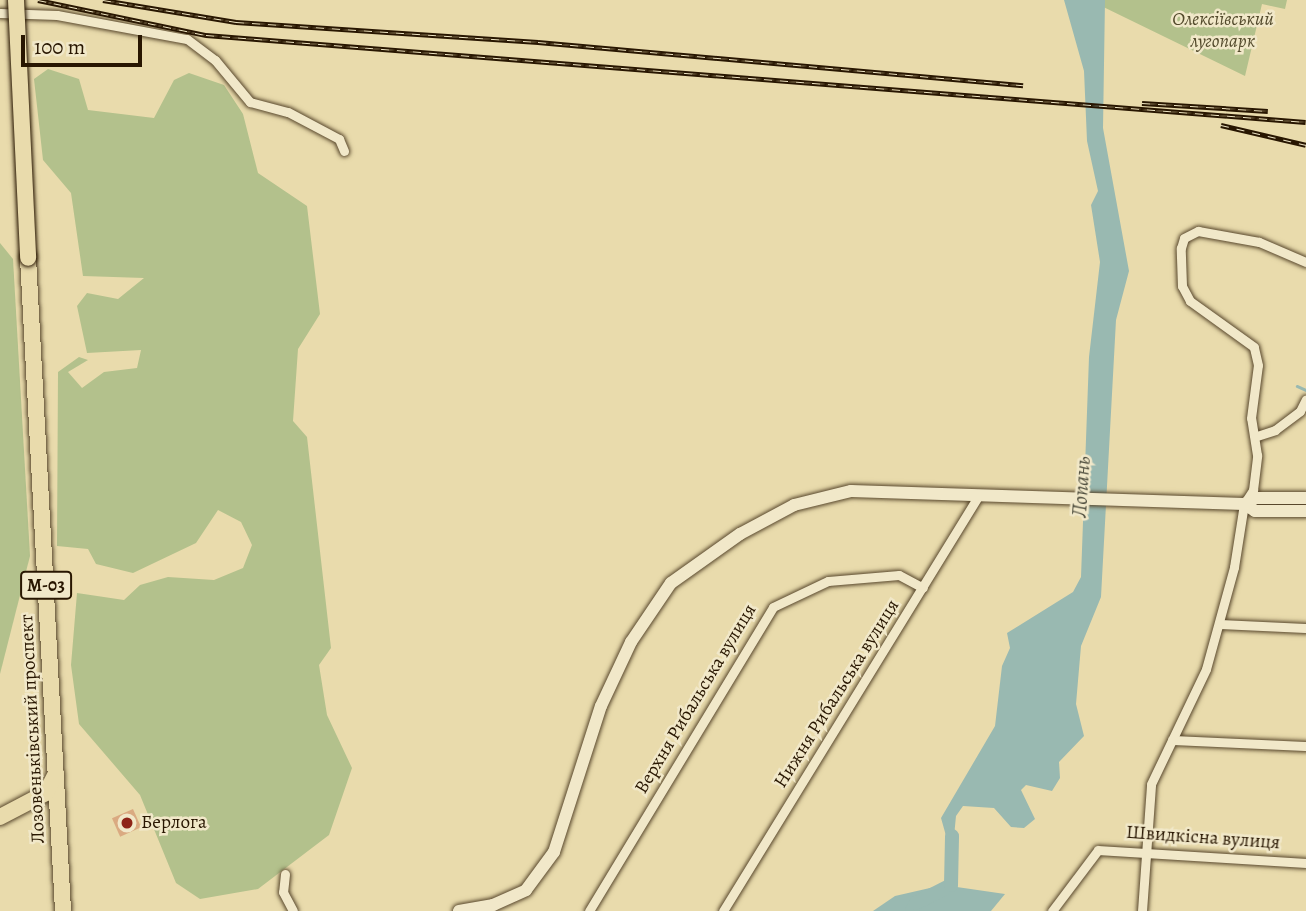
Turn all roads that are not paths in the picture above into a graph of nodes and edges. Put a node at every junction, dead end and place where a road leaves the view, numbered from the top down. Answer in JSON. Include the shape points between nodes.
{"nodes":[{"id":1,"x":16,"y":0,"type":"edge"},
{"id":2,"x":0,"y":13,"type":"edge"},
{"id":3,"x":344,"y":151,"type":"dead end"},
{"id":4,"x":1306,"y":262,"type":"edge"},
{"id":5,"x":1306,"y":398,"type":"edge"},
{"id":6,"x":1257,"y":436,"type":"junction"},
{"id":7,"x":978,"y":495,"type":"junction"},
{"id":8,"x":1306,"y":498,"type":"edge"},
{"id":9,"x":1244,"y":504,"type":"junction"},
{"id":10,"x":1306,"y":511,"type":"edge"},
{"id":11,"x":923,"y":588,"type":"junction"},
{"id":12,"x":1219,"y":624,"type":"junction"},
{"id":13,"x":1306,"y":628,"type":"edge"},
{"id":14,"x":1172,"y":740,"type":"junction"},
{"id":15,"x":1306,"y":746,"type":"edge"},
{"id":16,"x":57,"y":771,"type":"junction"},
{"id":17,"x":0,"y":817,"type":"edge"},
{"id":18,"x":1144,"y":851,"type":"junction"},
{"id":19,"x":1306,"y":863,"type":"edge"},
{"id":20,"x":285,"y":874,"type":"dead end"},
{"id":21,"x":63,"y":911,"type":"edge"},
{"id":22,"x":293,"y":911,"type":"edge"},
{"id":23,"x":459,"y":911,"type":"edge"},
{"id":24,"x":589,"y":911,"type":"edge"},
{"id":25,"x":723,"y":911,"type":"edge"},
{"id":26,"x":1052,"y":911,"type":"edge"},
{"id":27,"x":1142,"y":911,"type":"edge"}],
"edges":[{"from":1,"to":16,"type":"highway","name":"Лозовеньківський проспект","number":"М-03","bridge":true},
{"from":2,"to":3,"type":"street","via":[[57,15],[187,39],[215,60],[250,102],[288,112],[339,139]]},
{"from":4,"to":6,"type":"street","via":[[1259,242],[1198,231],[1184,239],[1181,248],[1182,286],[1190,301],[1254,347],[1258,365],[1251,418]]},
{"from":5,"to":6,"type":"street","via":[[1283,424]]},
{"from":6,"to":9,"type":"street","via":[[1253,490]]},
{"from":7,"to":9,"type":"street"},
{"from":7,"to":11,"type":"street","name":"Нижня Рибальська вулиця"},
{"from":7,"to":23,"type":"street","via":[[852,491],[794,505],[740,534],[671,583],[631,642],[601,706],[554,852],[526,890],[494,905]]},
{"from":8,"to":9,"type":"street","via":[[1256,498]]},
{"from":9,"to":10,"type":"street","via":[[1255,511]]},
{"from":9,"to":12,"type":"street"},
{"from":11,"to":24,"type":"street","name":"Верхня Рибальська вулиця","via":[[899,575],[828,581],[773,607]]},
{"from":11,"to":25,"type":"street","name":"Нижня Рибальська вулиця"},
{"from":12,"to":13,"type":"street"},
{"from":12,"to":14,"type":"street","via":[[1206,669]]},
{"from":14,"to":15,"type":"street"},
{"from":14,"to":18,"type":"street","via":[[1151,784]]},
{"from":16,"to":17,"type":"highway","via":[[46,793]]},
{"from":16,"to":21,"type":"highway","name":"Лозовеньківський проспект","number":"М-03"},
{"from":18,"to":19,"type":"street","name":"Швидкісна вулиця"},
{"from":18,"to":26,"type":"street","name":"Швидкісна вулиця","via":[[1098,850]]},
{"from":18,"to":27,"type":"street"},
{"from":20,"to":22,"type":"street","via":[[283,892]]}]}
